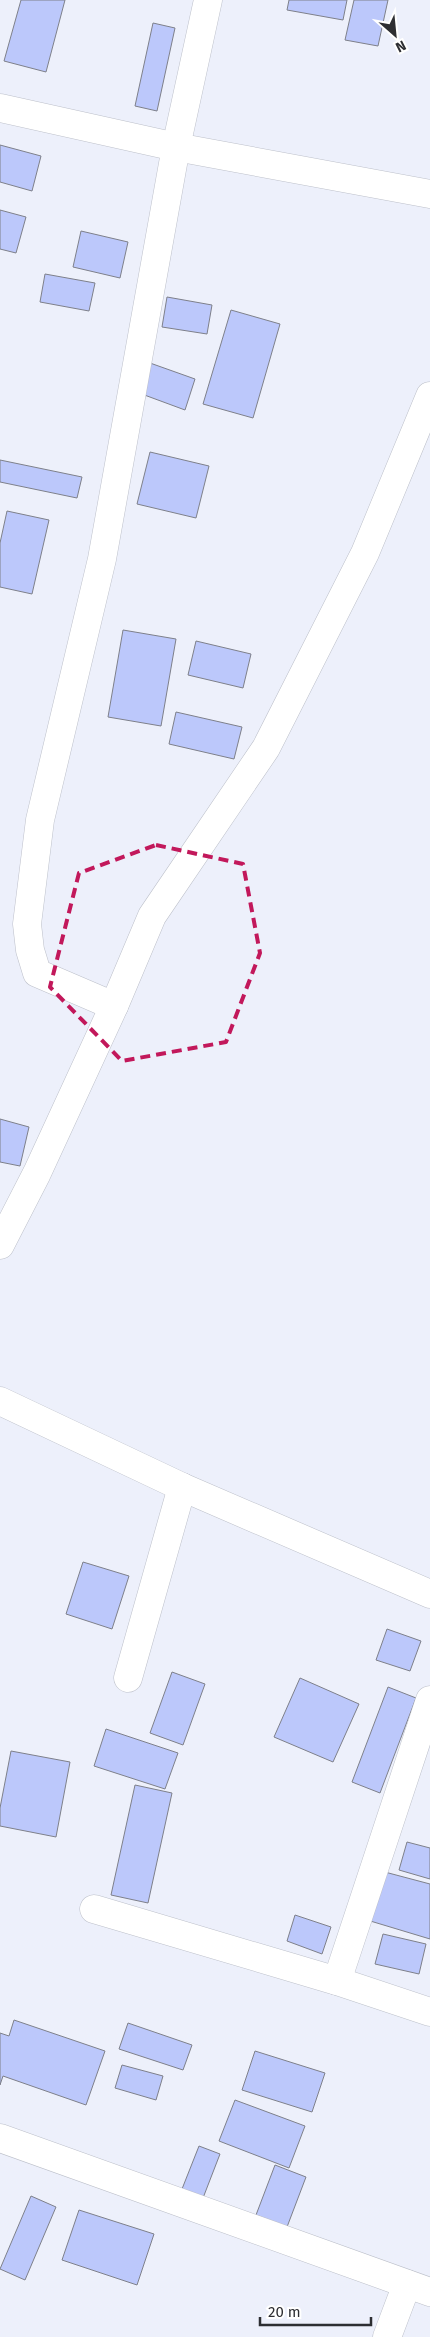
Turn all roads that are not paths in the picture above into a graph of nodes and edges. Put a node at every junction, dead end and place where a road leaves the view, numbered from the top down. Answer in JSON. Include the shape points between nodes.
{"nodes":[{"id":1,"x":208,"y":0,"type":"edge"},
{"id":2,"x":0,"y":108,"type":"edge"},
{"id":3,"x":176,"y":147,"type":"junction"},
{"id":4,"x":430,"y":194,"type":"edge"},
{"id":5,"x":429,"y":403,"type":"edge"},
{"id":6,"x":114,"y":1006,"type":"junction"},
{"id":7,"x":0,"y":1245,"type":"edge"},
{"id":8,"x":0,"y":1401,"type":"edge"},
{"id":9,"x":182,"y":1487,"type":"junction"},
{"id":10,"x":430,"y":1594,"type":"edge"},
{"id":11,"x":128,"y":1678,"type":"dead end"},
{"id":12,"x":430,"y":1700,"type":"edge"},
{"id":13,"x":94,"y":1909,"type":"dead end"},
{"id":14,"x":337,"y":1981,"type":"junction"},
{"id":15,"x":430,"y":2012,"type":"edge"},
{"id":16,"x":0,"y":2138,"type":"edge"},
{"id":17,"x":419,"y":2288,"type":"edge"},
{"id":18,"x":387,"y":2337,"type":"edge"}],
"edges":[{"from":1,"to":3,"type":"street"},
{"from":2,"to":3,"type":"street"},
{"from":3,"to":4,"type":"street"},
{"from":3,"to":6,"type":"street","via":[[102,559],[40,820],[27,915],[30,950],[38,973]]},
{"from":5,"to":6,"type":"street","via":[[365,554],[266,748],[152,916]]},
{"from":6,"to":7,"type":"street"},
{"from":8,"to":9,"type":"street"},
{"from":9,"to":10,"type":"street"},
{"from":9,"to":11,"type":"street"},
{"from":12,"to":14,"type":"street"},
{"from":13,"to":14,"type":"street"},
{"from":14,"to":15,"type":"street"},
{"from":16,"to":17,"type":"street"},
{"from":17,"to":18,"type":"street"}]}
